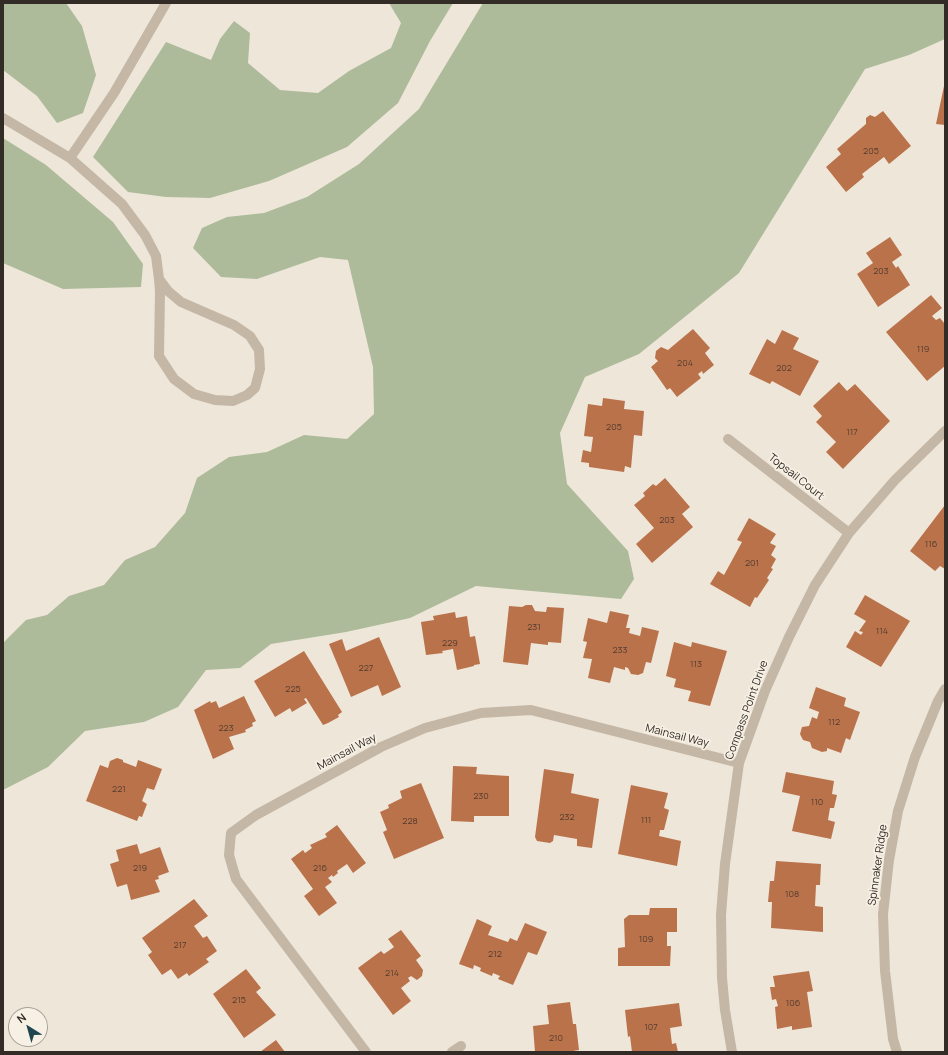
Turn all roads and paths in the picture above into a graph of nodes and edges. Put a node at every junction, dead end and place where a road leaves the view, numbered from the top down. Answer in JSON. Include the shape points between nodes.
{"nodes":[{"id":1,"x":166,"y":3,"type":"edge"},
{"id":2,"x":3,"y":118,"type":"edge"},
{"id":3,"x":70,"y":158,"type":"junction"},
{"id":4,"x":158,"y":279,"type":"junction"},
{"id":5,"x":945,"y":431,"type":"edge"},
{"id":6,"x":728,"y":439,"type":"dead end"},
{"id":7,"x":849,"y":533,"type":"junction"},
{"id":8,"x":945,"y":689,"type":"edge"},
{"id":9,"x":739,"y":764,"type":"junction"},
{"id":10,"x":461,"y":1046,"type":"dead end"},
{"id":11,"x":366,"y":1052,"type":"edge"},
{"id":12,"x":452,"y":1052,"type":"edge"},
{"id":13,"x":732,"y":1052,"type":"edge"},
{"id":14,"x":896,"y":1052,"type":"edge"}],
"edges":[{"from":1,"to":3,"type":"street","via":[[114,93]]},
{"from":2,"to":3,"type":"street"},
{"from":3,"to":4,"type":"street","via":[[122,204],[145,235],[156,256]]},
{"from":4,"to":4,"type":"street","via":[[160,356],[174,379],[194,394],[215,400],[233,401],[255,388],[260,369],[259,350],[250,336],[234,325],[181,302]]},
{"from":5,"to":7,"type":"street","name":"Compass Point Drive","via":[[895,480]]},
{"from":6,"to":7,"type":"street","name":"Topsail Court"},
{"from":7,"to":9,"type":"street","name":"Compass Point Drive","via":[[815,585],[789,637],[765,690]]},
{"from":8,"to":14,"type":"street","name":"Spinnaker Ridge","via":[[913,765],[898,811],[889,860],[883,914],[885,971]]},
{"from":9,"to":11,"type":"street","name":"Mainsail Way","via":[[531,710],[482,713],[425,728],[382,747],[256,815],[231,833],[229,855],[236,879]]},
{"from":9,"to":13,"type":"street","name":"Compass Point Drive","via":[[725,864],[721,915],[723,984]]},
{"from":10,"to":12,"type":"street"}]}
